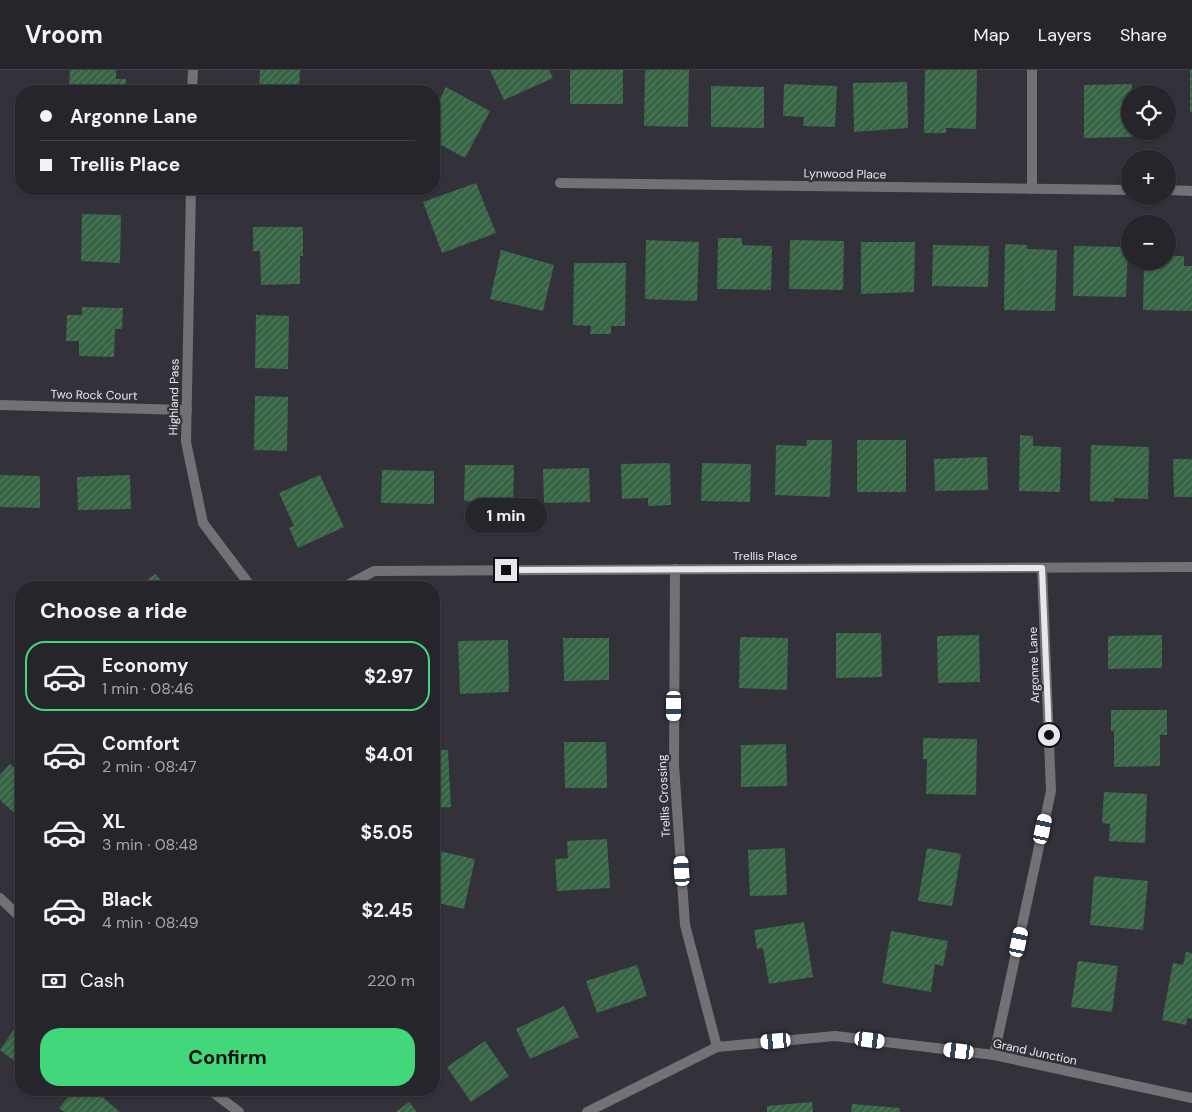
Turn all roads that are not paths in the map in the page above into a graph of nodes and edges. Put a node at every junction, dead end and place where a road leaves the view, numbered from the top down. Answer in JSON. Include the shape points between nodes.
{"nodes":[{"id":1,"x":193,"y":70,"type":"edge"},
{"id":2,"x":1032,"y":70,"type":"edge"},
{"id":3,"x":192,"y":85,"type":"edge"},
{"id":4,"x":560,"y":183,"type":"dead end"},
{"id":5,"x":1032,"y":189,"type":"junction"},
{"id":6,"x":1121,"y":190,"type":"edge"},
{"id":7,"x":1176,"y":190,"type":"edge"},
{"id":8,"x":1192,"y":190,"type":"edge"},
{"id":9,"x":190,"y":195,"type":"edge"},
{"id":10,"x":0,"y":406,"type":"edge"},
{"id":11,"x":187,"y":410,"type":"junction"},
{"id":12,"x":1192,"y":567,"type":"edge"},
{"id":13,"x":1042,"y":568,"type":"junction"},
{"id":14,"x":675,"y":569,"type":"junction"},
{"id":15,"x":247,"y":581,"type":"edge"},
{"id":16,"x":355,"y":581,"type":"edge"},
{"id":17,"x":0,"y":898,"type":"edge"},
{"id":18,"x":15,"y":912,"type":"edge"},
{"id":19,"x":717,"y":1047,"type":"junction"},
{"id":20,"x":994,"y":1055,"type":"junction"},
{"id":21,"x":218,"y":1096,"type":"edge"},
{"id":22,"x":1192,"y":1098,"type":"edge"},
{"id":23,"x":239,"y":1112,"type":"edge"},
{"id":24,"x":587,"y":1112,"type":"edge"}],
"edges":[{"from":1,"to":3,"type":"street"},
{"from":2,"to":5,"type":"street"},
{"from":4,"to":5,"type":"street","name":"Lynwood Place"},
{"from":5,"to":6,"type":"street","name":"Lynwood Place"},
{"from":7,"to":8,"type":"street"},
{"from":9,"to":11,"type":"street","name":"Highland Pass"},
{"from":10,"to":11,"type":"street","name":"Two Rock Court"},
{"from":11,"to":15,"type":"street","name":"Highland Pass","via":[[186,442],[203,523]]},
{"from":12,"to":13,"type":"street","name":"Trellis Place"},
{"from":13,"to":14,"type":"street","name":"Trellis Place"},
{"from":13,"to":20,"type":"street","name":"Argonne Lane","via":[[1051,791]]},
{"from":14,"to":16,"type":"street","name":"Trellis Place","via":[[374,571]]},
{"from":14,"to":19,"type":"street","name":"Trellis Crossing","via":[[674,765],[686,925]]},
{"from":17,"to":18,"type":"street"},
{"from":19,"to":20,"type":"street","name":"Grand Junction","via":[[835,1036]]},
{"from":19,"to":24,"type":"street","name":"Grand Junction"},
{"from":20,"to":22,"type":"street","name":"Grand Junction"},
{"from":21,"to":23,"type":"street"}]}
